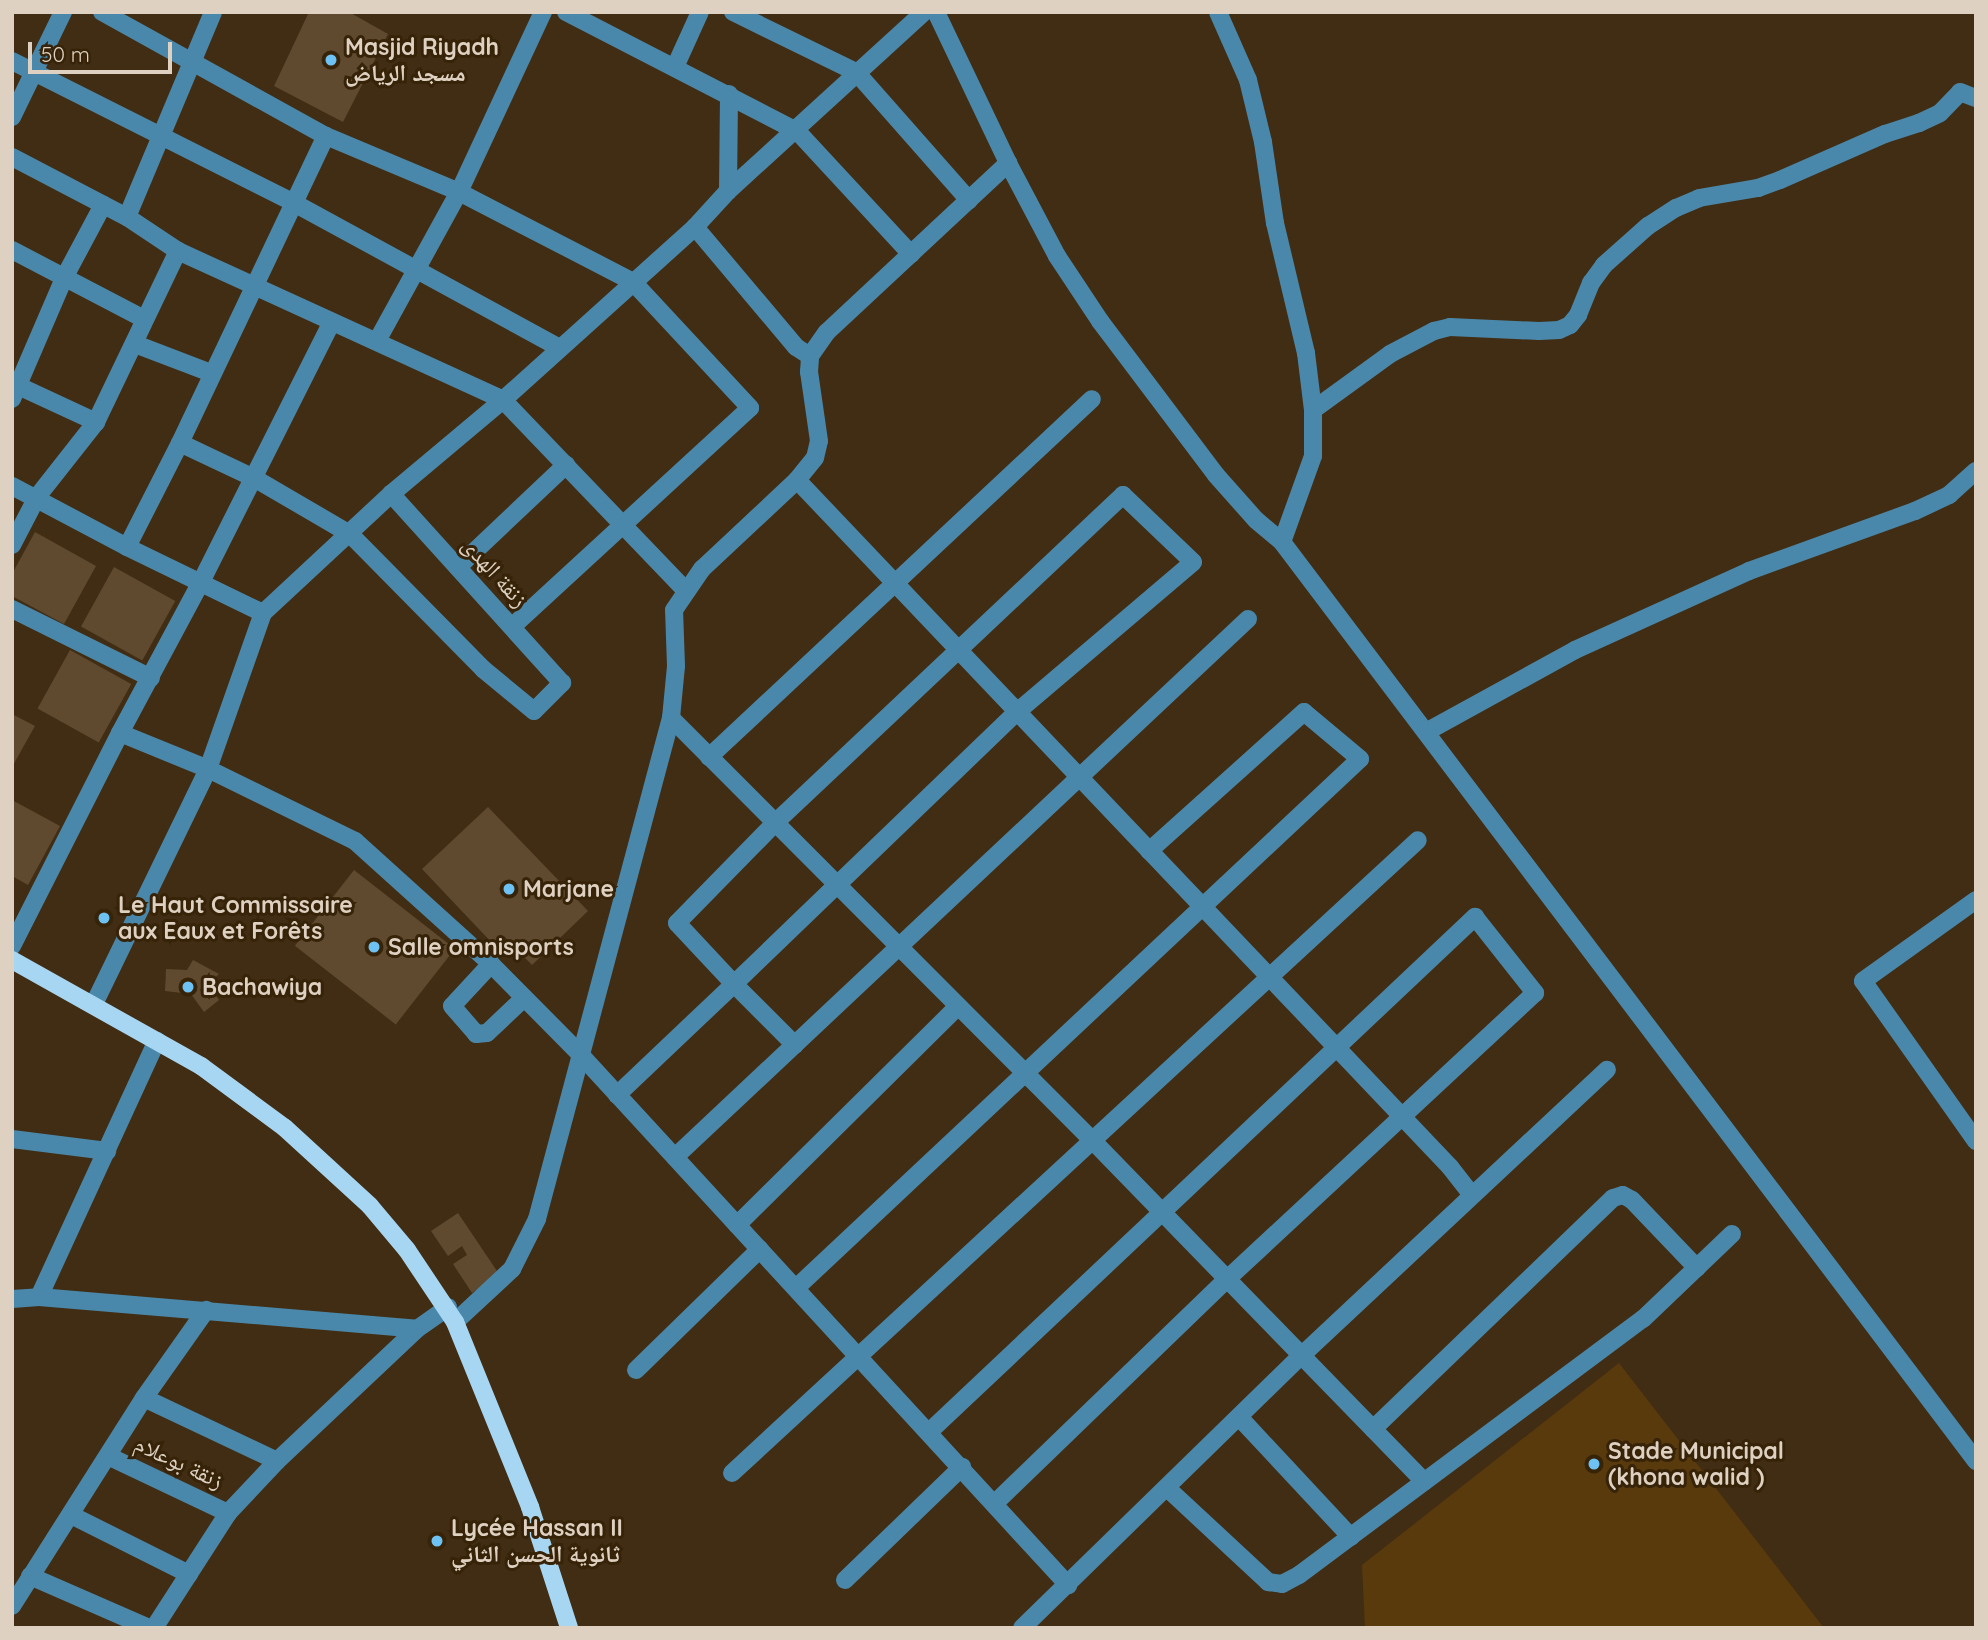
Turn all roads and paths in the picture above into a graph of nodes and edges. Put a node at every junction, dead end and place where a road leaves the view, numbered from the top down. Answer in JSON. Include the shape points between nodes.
{"nodes":[{"id":1,"x":63,"y":12,"type":"edge"},
{"id":2,"x":102,"y":12,"type":"edge"},
{"id":3,"x":214,"y":12,"type":"edge"},
{"id":4,"x":542,"y":12,"type":"edge"},
{"id":5,"x":566,"y":12,"type":"edge"},
{"id":6,"x":700,"y":12,"type":"edge"},
{"id":7,"x":733,"y":12,"type":"edge"},
{"id":8,"x":925,"y":12,"type":"edge"},
{"id":9,"x":936,"y":12,"type":"edge"},
{"id":10,"x":1218,"y":12,"type":"edge"},
{"id":11,"x":12,"y":61,"type":"edge"},
{"id":12,"x":195,"y":62,"type":"junction"},
{"id":13,"x":675,"y":68,"type":"junction"},
{"id":14,"x":34,"y":72,"type":"junction"},
{"id":15,"x":856,"y":72,"type":"junction"},
{"id":16,"x":729,"y":94,"type":"junction"},
{"id":17,"x":1976,"y":98,"type":"edge"},
{"id":18,"x":12,"y":117,"type":"edge"},
{"id":19,"x":797,"y":131,"type":"junction"},
{"id":20,"x":326,"y":136,"type":"junction"},
{"id":21,"x":162,"y":138,"type":"junction"},
{"id":22,"x":12,"y":157,"type":"edge"},
{"id":23,"x":1008,"y":163,"type":"junction"},
{"id":24,"x":728,"y":191,"type":"junction"},
{"id":25,"x":459,"y":192,"type":"junction"},
{"id":26,"x":969,"y":200,"type":"junction"},
{"id":27,"x":294,"y":203,"type":"junction"},
{"id":28,"x":103,"y":205,"type":"junction"},
{"id":29,"x":127,"y":217,"type":"junction"},
{"id":30,"x":695,"y":227,"type":"junction"},
{"id":31,"x":12,"y":250,"type":"edge"},
{"id":32,"x":178,"y":251,"type":"junction"},
{"id":33,"x":911,"y":254,"type":"junction"},
{"id":34,"x":415,"y":271,"type":"junction"},
{"id":35,"x":64,"y":278,"type":"junction"},
{"id":36,"x":633,"y":282,"type":"junction"},
{"id":37,"x":255,"y":287,"type":"junction"},
{"id":38,"x":144,"y":319,"type":"junction"},
{"id":39,"x":331,"y":323,"type":"junction"},
{"id":40,"x":377,"y":341,"type":"junction"},
{"id":41,"x":135,"y":344,"type":"junction"},
{"id":42,"x":560,"y":348,"type":"junction"},
{"id":43,"x":810,"y":356,"type":"junction"},
{"id":44,"x":211,"y":373,"type":"junction"},
{"id":45,"x":14,"y":389,"type":"edge"},
{"id":46,"x":1092,"y":399,"type":"dead end"},
{"id":47,"x":503,"y":400,"type":"junction"},
{"id":48,"x":1314,"y":410,"type":"junction"},
{"id":49,"x":96,"y":422,"type":"junction"},
{"id":50,"x":180,"y":443,"type":"junction"},
{"id":51,"x":566,"y":465,"type":"junction"},
{"id":52,"x":1976,"y":471,"type":"edge"},
{"id":53,"x":254,"y":478,"type":"junction"},
{"id":54,"x":797,"y":481,"type":"junction"},
{"id":55,"x":12,"y":486,"type":"edge"},
{"id":56,"x":391,"y":494,"type":"junction"},
{"id":57,"x":37,"y":497,"type":"junction"},
{"id":58,"x":623,"y":524,"type":"junction"},
{"id":59,"x":351,"y":534,"type":"junction"},
{"id":60,"x":1282,"y":542,"type":"junction"},
{"id":61,"x":12,"y":545,"type":"edge"},
{"id":62,"x":127,"y":547,"type":"junction"},
{"id":63,"x":458,"y":568,"type":"junction"},
{"id":64,"x":201,"y":582,"type":"junction"},
{"id":65,"x":895,"y":583,"type":"junction"},
{"id":66,"x":685,"y":591,"type":"junction"},
{"id":67,"x":12,"y":609,"type":"edge"},
{"id":68,"x":263,"y":613,"type":"junction"},
{"id":69,"x":1248,"y":619,"type":"dead end"},
{"id":70,"x":512,"y":627,"type":"junction"},
{"id":71,"x":958,"y":650,"type":"junction"},
{"id":72,"x":151,"y":678,"type":"junction"},
{"id":73,"x":1017,"y":712,"type":"junction"},
{"id":74,"x":671,"y":718,"type":"junction"},
{"id":75,"x":1426,"y":732,"type":"junction"},
{"id":76,"x":120,"y":733,"type":"junction"},
{"id":77,"x":709,"y":757,"type":"junction"},
{"id":78,"x":208,"y":769,"type":"junction"},
{"id":79,"x":1079,"y":778,"type":"junction"},
{"id":80,"x":775,"y":823,"type":"junction"},
{"id":81,"x":1418,"y":840,"type":"dead end"},
{"id":82,"x":1149,"y":851,"type":"junction"},
{"id":83,"x":837,"y":885,"type":"junction"},
{"id":84,"x":1976,"y":900,"type":"edge"},
{"id":85,"x":1202,"y":906,"type":"junction"},
{"id":86,"x":12,"y":946,"type":"edge"},
{"id":87,"x":900,"y":947,"type":"junction"},
{"id":88,"x":12,"y":960,"type":"edge"},
{"id":89,"x":491,"y":964,"type":"junction"},
{"id":90,"x":1269,"y":978,"type":"junction"},
{"id":91,"x":734,"y":984,"type":"junction"},
{"id":92,"x":524,"y":998,"type":"junction"},
{"id":93,"x":94,"y":1004,"type":"junction"},
{"id":94,"x":958,"y":1006,"type":"junction"},
{"id":95,"x":157,"y":1041,"type":"junction"},
{"id":96,"x":796,"y":1045,"type":"junction"},
{"id":97,"x":1336,"y":1048,"type":"junction"},
{"id":98,"x":579,"y":1054,"type":"junction"},
{"id":99,"x":1607,"y":1070,"type":"dead end"},
{"id":100,"x":1024,"y":1072,"type":"junction"},
{"id":101,"x":617,"y":1095,"type":"junction"},
{"id":102,"x":1402,"y":1117,"type":"junction"},
{"id":103,"x":12,"y":1139,"type":"edge"},
{"id":104,"x":1093,"y":1141,"type":"junction"},
{"id":105,"x":1976,"y":1141,"type":"edge"},
{"id":106,"x":107,"y":1151,"type":"junction"},
{"id":107,"x":675,"y":1157,"type":"junction"},
{"id":108,"x":1471,"y":1194,"type":"junction"},
{"id":109,"x":1161,"y":1212,"type":"junction"},
{"id":110,"x":737,"y":1225,"type":"junction"},
{"id":111,"x":1732,"y":1234,"type":"dead end"},
{"id":112,"x":760,"y":1249,"type":"junction"},
{"id":113,"x":1697,"y":1268,"type":"junction"},
{"id":114,"x":1226,"y":1280,"type":"junction"},
{"id":115,"x":796,"y":1288,"type":"junction"},
{"id":116,"x":39,"y":1297,"type":"junction"},
{"id":117,"x":12,"y":1299,"type":"edge"},
{"id":118,"x":206,"y":1310,"type":"junction"},
{"id":119,"x":452,"y":1315,"type":"junction"},
{"id":120,"x":417,"y":1329,"type":"junction"},
{"id":121,"x":1301,"y":1356,"type":"junction"},
{"id":122,"x":859,"y":1357,"type":"junction"},
{"id":123,"x":636,"y":1370,"type":"dead end"},
{"id":124,"x":144,"y":1398,"type":"junction"},
{"id":125,"x":1239,"y":1417,"type":"junction"},
{"id":126,"x":1373,"y":1429,"type":"junction"},
{"id":127,"x":929,"y":1432,"type":"junction"},
{"id":128,"x":108,"y":1456,"type":"junction"},
{"id":129,"x":277,"y":1461,"type":"junction"},
{"id":130,"x":1976,"y":1461,"type":"edge"},
{"id":131,"x":962,"y":1467,"type":"junction"},
{"id":132,"x":732,"y":1474,"type":"dead end"},
{"id":133,"x":1424,"y":1481,"type":"junction"},
{"id":134,"x":1167,"y":1488,"type":"junction"},
{"id":135,"x":995,"y":1503,"type":"junction"},
{"id":136,"x":228,"y":1513,"type":"junction"},
{"id":137,"x":71,"y":1515,"type":"junction"},
{"id":138,"x":1351,"y":1537,"type":"junction"},
{"id":139,"x":189,"y":1574,"type":"junction"},
{"id":140,"x":30,"y":1576,"type":"junction"},
{"id":141,"x":845,"y":1580,"type":"dead end"},
{"id":142,"x":1068,"y":1585,"type":"junction"},
{"id":143,"x":12,"y":1606,"type":"edge"},
{"id":144,"x":151,"y":1628,"type":"edge"},
{"id":145,"x":569,"y":1628,"type":"edge"},
{"id":146,"x":1022,"y":1628,"type":"edge"}],
"edges":[{"from":1,"to":14,"type":"street"},
{"from":2,"to":12,"type":"street"},
{"from":3,"to":12,"type":"street"},
{"from":4,"to":25,"type":"street"},
{"from":5,"to":13,"type":"street"},
{"from":6,"to":13,"type":"street"},
{"from":7,"to":15,"type":"street"},
{"from":8,"to":15,"type":"street"},
{"from":9,"to":23,"type":"street"},
{"from":10,"to":48,"type":"street","via":[[1248,80],[1263,142]]},
{"from":11,"to":14,"type":"street"},
{"from":12,"to":20,"type":"street"},
{"from":12,"to":21,"type":"street"},
{"from":13,"to":16,"type":"street"},
{"from":14,"to":18,"type":"street"},
{"from":14,"to":21,"type":"street"},
{"from":15,"to":19,"type":"street"},
{"from":15,"to":26,"type":"street"},
{"from":16,"to":19,"type":"street"},
{"from":16,"to":24,"type":"street"},
{"from":17,"to":48,"type":"street","via":[[1960,92],[1940,113],[1919,123],[1769,184],[1699,198],[1676,208],[1604,265],[1570,325],[1539,331],[1450,327],[1434,331],[1390,354]]},
{"from":19,"to":24,"type":"street"},
{"from":19,"to":33,"type":"street"},
{"from":20,"to":25,"type":"street"},
{"from":20,"to":27,"type":"street"},
{"from":21,"to":27,"type":"street"},
{"from":21,"to":29,"type":"street"},
{"from":22,"to":28,"type":"street"},
{"from":23,"to":26,"type":"street"},
{"from":23,"to":60,"type":"street","via":[[1057,256],[1100,321],[1216,475]]},
{"from":24,"to":30,"type":"street"},
{"from":25,"to":34,"type":"street"},
{"from":25,"to":36,"type":"street"},
{"from":26,"to":33,"type":"street"},
{"from":27,"to":34,"type":"street"},
{"from":27,"to":37,"type":"street"},
{"from":28,"to":29,"type":"street"},
{"from":28,"to":35,"type":"street"},
{"from":29,"to":32,"type":"street"},
{"from":30,"to":36,"type":"street"},
{"from":30,"to":43,"type":"street","via":[[796,347]]},
{"from":31,"to":35,"type":"street"},
{"from":32,"to":37,"type":"street"},
{"from":32,"to":38,"type":"street"},
{"from":33,"to":43,"type":"street","via":[[827,332]]},
{"from":34,"to":40,"type":"street"},
{"from":34,"to":42,"type":"street"},
{"from":35,"to":38,"type":"street"},
{"from":35,"to":45,"type":"street"},
{"from":36,"to":42,"type":"street"},
{"from":36,"to":58,"type":"street","via":[[750,408]]},
{"from":37,"to":39,"type":"street"},
{"from":37,"to":44,"type":"street"},
{"from":38,"to":41,"type":"street"},
{"from":39,"to":40,"type":"street"},
{"from":39,"to":53,"type":"street"},
{"from":40,"to":47,"type":"street"},
{"from":41,"to":44,"type":"street"},
{"from":41,"to":49,"type":"street"},
{"from":42,"to":47,"type":"street"},
{"from":43,"to":54,"type":"street","via":[[819,441],[815,458]]},
{"from":44,"to":50,"type":"street"},
{"from":45,"to":49,"type":"street"},
{"from":46,"to":65,"type":"street"},
{"from":47,"to":51,"type":"street"},
{"from":47,"to":56,"type":"street"},
{"from":48,"to":60,"type":"street","via":[[1313,456]]},
{"from":49,"to":57,"type":"street"},
{"from":50,"to":53,"type":"street"},
{"from":50,"to":62,"type":"street"},
{"from":51,"to":58,"type":"street"},
{"from":51,"to":63,"type":"street"},
{"from":52,"to":75,"type":"street","via":[[1949,495],[1914,511],[1749,571],[1575,650]]},
{"from":53,"to":59,"type":"street"},
{"from":53,"to":64,"type":"street"},
{"from":54,"to":65,"type":"street"},
{"from":54,"to":66,"type":"street","via":[[702,569]]},
{"from":55,"to":57,"type":"street"},
{"from":56,"to":59,"type":"street"},
{"from":56,"to":63,"type":"street","name":"زنقة الهدى"},
{"from":57,"to":61,"type":"street"},
{"from":57,"to":62,"type":"street"},
{"from":58,"to":66,"type":"street"},
{"from":58,"to":70,"type":"street"},
{"from":59,"to":68,"type":"street"},
{"from":59,"to":70,"type":"street","name":"زنقة الهدى","via":[[483,669],[534,711],[562,683]]},
{"from":60,"to":75,"type":"street"},
{"from":62,"to":64,"type":"street"},
{"from":63,"to":70,"type":"street","name":"زنقة الهدى"},
{"from":64,"to":68,"type":"street"},
{"from":64,"to":72,"type":"street"},
{"from":65,"to":71,"type":"street"},
{"from":65,"to":77,"type":"street"},
{"from":66,"to":74,"type":"street","via":[[674,610],[676,666]]},
{"from":67,"to":72,"type":"street"},
{"from":68,"to":78,"type":"street"},
{"from":69,"to":79,"type":"street"},
{"from":71,"to":73,"type":"street"},
{"from":71,"to":73,"type":"street","via":[[1123,495],[1193,562]]},
{"from":71,"to":80,"type":"street"},
{"from":72,"to":76,"type":"street"},
{"from":73,"to":79,"type":"street"},
{"from":73,"to":83,"type":"street"},
{"from":74,"to":77,"type":"street"},
{"from":74,"to":98,"type":"street"},
{"from":75,"to":130,"type":"street"},
{"from":76,"to":78,"type":"street"},
{"from":76,"to":86,"type":"street"},
{"from":77,"to":80,"type":"street"},
{"from":78,"to":89,"type":"street","via":[[355,841]]},
{"from":78,"to":93,"type":"street"},
{"from":79,"to":82,"type":"street"},
{"from":79,"to":87,"type":"street"},
{"from":80,"to":83,"type":"street"},
{"from":80,"to":91,"type":"street","via":[[677,923]]},
{"from":81,"to":90,"type":"street"},
{"from":82,"to":85,"type":"street"},
{"from":82,"to":85,"type":"street","via":[[1304,712],[1360,759]]},
{"from":83,"to":87,"type":"street"},
{"from":83,"to":91,"type":"street"},
{"from":84,"to":105,"type":"street","via":[[1863,981]]},
{"from":85,"to":90,"type":"street"},
{"from":85,"to":100,"type":"street"},
{"from":87,"to":94,"type":"street"},
{"from":87,"to":96,"type":"street"},
{"from":88,"to":93,"type":"main road"},
{"from":89,"to":92,"type":"street"},
{"from":89,"to":92,"type":"street","via":[[452,1006],[476,1034],[487,1033]]},
{"from":90,"to":97,"type":"street"},
{"from":90,"to":104,"type":"street"},
{"from":91,"to":96,"type":"street"},
{"from":91,"to":101,"type":"street"},
{"from":92,"to":98,"type":"street"},
{"from":93,"to":95,"type":"main road"},
{"from":94,"to":100,"type":"street"},
{"from":94,"to":110,"type":"street"},
{"from":95,"to":106,"type":"street"},
{"from":95,"to":119,"type":"main road","via":[[249,1099],[326,1165],[370,1206]]},
{"from":96,"to":107,"type":"street"},
{"from":97,"to":102,"type":"street"},
{"from":97,"to":102,"type":"street","via":[[1475,917],[1535,993]]},
{"from":97,"to":109,"type":"street"},
{"from":98,"to":101,"type":"street"},
{"from":98,"to":119,"type":"street","via":[[529,1241],[512,1269]]},
{"from":99,"to":108,"type":"street"},
{"from":100,"to":104,"type":"street"},
{"from":100,"to":115,"type":"street"},
{"from":101,"to":107,"type":"street"},
{"from":102,"to":108,"type":"street"},
{"from":102,"to":114,"type":"street"},
{"from":103,"to":106,"type":"street"},
{"from":104,"to":109,"type":"street"},
{"from":104,"to":122,"type":"street"},
{"from":106,"to":116,"type":"street"},
{"from":107,"to":110,"type":"street"},
{"from":108,"to":121,"type":"street"},
{"from":109,"to":114,"type":"street"},
{"from":109,"to":127,"type":"street"},
{"from":110,"to":112,"type":"street"},
{"from":111,"to":113,"type":"street"},
{"from":112,"to":115,"type":"street"},
{"from":112,"to":123,"type":"street"},
{"from":113,"to":126,"type":"street","via":[[1632,1200],[1623,1195],[1613,1198]]},
{"from":113,"to":133,"type":"street","via":[[1643,1319]]},
{"from":114,"to":121,"type":"street"},
{"from":114,"to":135,"type":"street"},
{"from":115,"to":122,"type":"street"},
{"from":116,"to":117,"type":"street"},
{"from":116,"to":118,"type":"street"},
{"from":118,"to":120,"type":"street"},
{"from":118,"to":124,"type":"street"},
{"from":119,"to":120,"type":"street"},
{"from":119,"to":145,"type":"main road","via":[[530,1507]]},
{"from":120,"to":129,"type":"street"},
{"from":121,"to":125,"type":"street"},
{"from":121,"to":126,"type":"street"},
{"from":122,"to":127,"type":"street"},
{"from":122,"to":132,"type":"street"},
{"from":124,"to":128,"type":"street"},
{"from":124,"to":129,"type":"street"},
{"from":125,"to":134,"type":"street"},
{"from":125,"to":138,"type":"street"},
{"from":126,"to":133,"type":"street"},
{"from":127,"to":131,"type":"street"},
{"from":128,"to":136,"type":"street","name":"زنقة بوعلام"},
{"from":128,"to":137,"type":"street"},
{"from":129,"to":136,"type":"street"},
{"from":131,"to":135,"type":"street"},
{"from":131,"to":141,"type":"street"},
{"from":133,"to":138,"type":"street"},
{"from":134,"to":138,"type":"street","via":[[1268,1582],[1282,1584],[1299,1575]]},
{"from":134,"to":142,"type":"street"},
{"from":135,"to":142,"type":"street"},
{"from":136,"to":139,"type":"street"},
{"from":137,"to":139,"type":"street"},
{"from":137,"to":140,"type":"street"},
{"from":139,"to":144,"type":"street"},
{"from":140,"to":143,"type":"street"},
{"from":140,"to":144,"type":"street"},
{"from":142,"to":146,"type":"street"}]}
